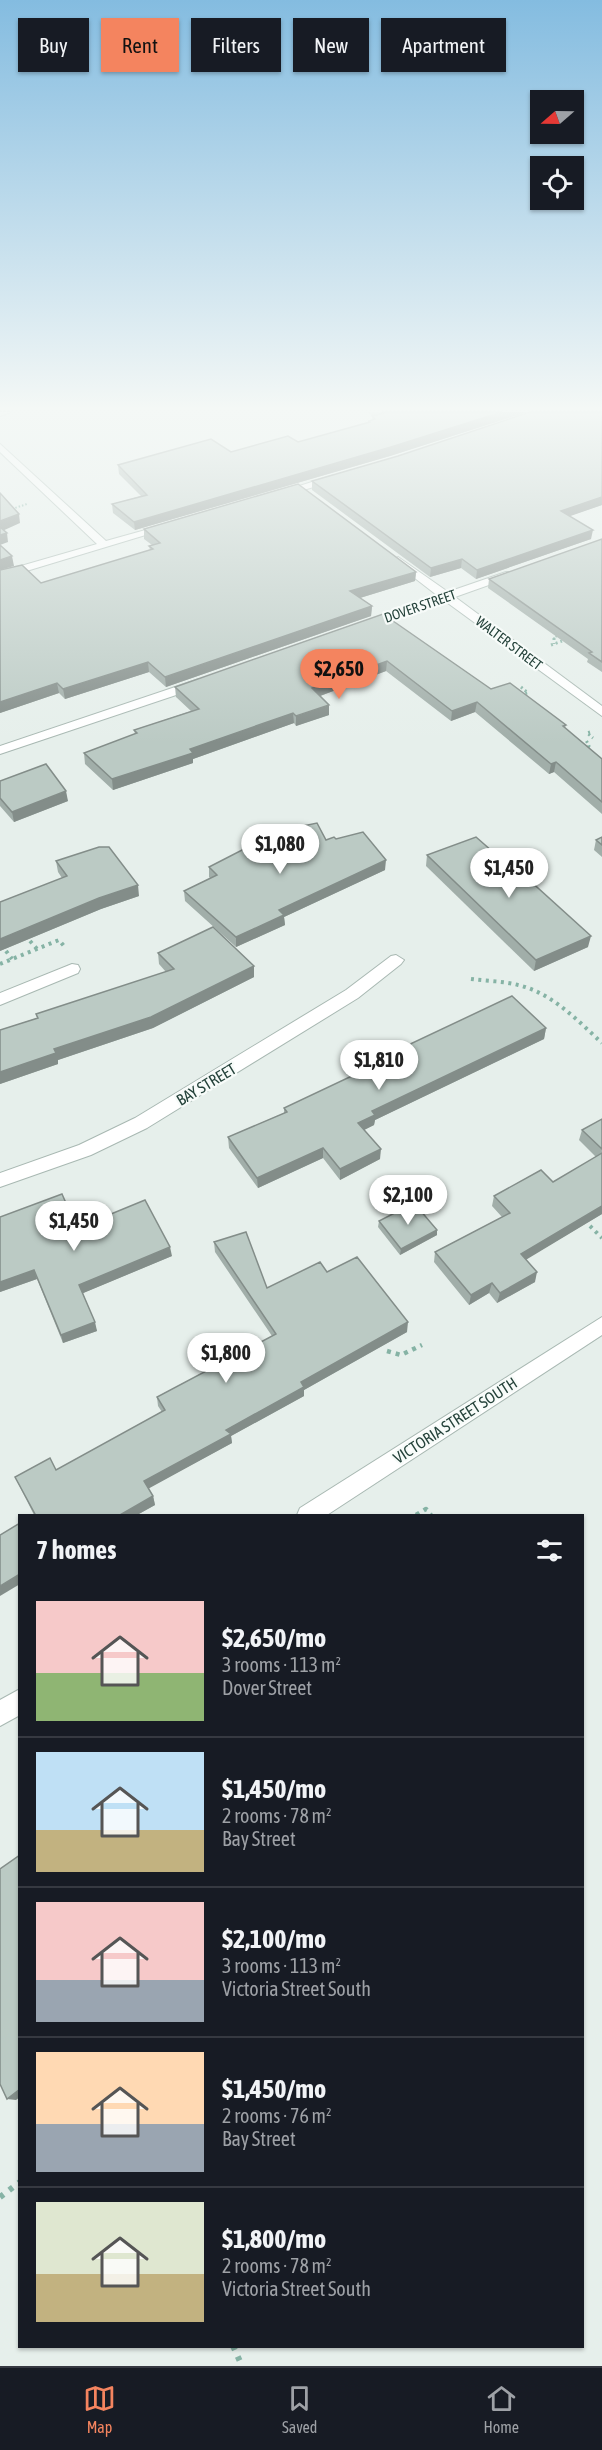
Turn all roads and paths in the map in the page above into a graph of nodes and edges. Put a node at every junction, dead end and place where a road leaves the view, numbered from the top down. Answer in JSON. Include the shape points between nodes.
{"nodes":[{"id":1,"x":80,"y":522,"type":"edge"},
{"id":2,"x":181,"y":523,"type":"edge"},
{"id":3,"x":104,"y":545,"type":"junction"},
{"id":4,"x":391,"y":555,"type":"edge"},
{"id":5,"x":525,"y":569,"type":"edge"},
{"id":6,"x":0,"y":576,"type":"edge"},
{"id":7,"x":447,"y":597,"type":"junction"},
{"id":8,"x":352,"y":630,"type":"edge"},
{"id":9,"x":561,"y":634,"type":"edge"},
{"id":10,"x":554,"y":644,"type":"dead end"},
{"id":11,"x":209,"y":680,"type":"edge"},
{"id":12,"x":521,"y":687,"type":"dead end"},
{"id":13,"x":523,"y":694,"type":"edge"},
{"id":14,"x":602,"y":712,"type":"edge"},
{"id":15,"x":586,"y":740,"type":"dead end"},
{"id":16,"x":0,"y":750,"type":"edge"},
{"id":17,"x":584,"y":752,"type":"edge"},
{"id":18,"x":30,"y":941,"type":"edge"},
{"id":19,"x":37,"y":949,"type":"dead end"},
{"id":20,"x":6,"y":951,"type":"edge"},
{"id":21,"x":12,"y":959,"type":"dead end"},
{"id":22,"x":396,"y":960,"type":"dead end"},
{"id":23,"x":72,"y":969,"type":"dead end"},
{"id":24,"x":471,"y":979,"type":"dead end"},
{"id":25,"x":0,"y":999,"type":"edge"},
{"id":26,"x":602,"y":1043,"type":"edge"},
{"id":27,"x":0,"y":1180,"type":"edge"},
{"id":28,"x":590,"y":1226,"type":"edge"},
{"id":29,"x":602,"y":1238,"type":"edge"},
{"id":30,"x":602,"y":1325,"type":"edge"},
{"id":31,"x":422,"y":1346,"type":"dead end"},
{"id":32,"x":387,"y":1351,"type":"edge"},
{"id":33,"x":311,"y":1514,"type":"edge"},
{"id":34,"x":418,"y":1514,"type":"edge"},
{"id":35,"x":430,"y":1514,"type":"edge"},
{"id":36,"x":18,"y":1702,"type":"edge"},
{"id":37,"x":0,"y":1714,"type":"edge"},
{"id":38,"x":18,"y":2184,"type":"edge"},
{"id":39,"x":0,"y":2197,"type":"edge"},
{"id":40,"x":234,"y":2348,"type":"edge"},
{"id":41,"x":242,"y":2366,"type":"edge"}],
"edges":[{"from":1,"to":3,"type":"street"},
{"from":2,"to":3,"type":"street"},
{"from":3,"to":6,"type":"street"},
{"from":4,"to":7,"type":"street","name":"WALTER STREET"},
{"from":5,"to":7,"type":"street","name":"DOVER STREET"},
{"from":7,"to":8,"type":"street","name":"DOVER STREET"},
{"from":7,"to":14,"type":"street","name":"WALTER STREET"},
{"from":9,"to":10,"type":"path","via":[[554,637]]},
{"from":11,"to":16,"type":"street"},
{"from":12,"to":13,"type":"path","via":[[528,693]]},
{"from":15,"to":17,"type":"path","via":[[589,746]]},
{"from":18,"to":19,"type":"path"},
{"from":20,"to":21,"type":"path"},
{"from":22,"to":27,"type":"street","name":"BAY STREET","via":[[352,994],[141,1123],[85,1150]]},
{"from":23,"to":25,"type":"street"},
{"from":24,"to":26,"type":"path","via":[[517,985],[545,996]]},
{"from":28,"to":29,"type":"path"},
{"from":30,"to":33,"type":"street","name":"VICTORIA STREET SOUTH"},
{"from":31,"to":32,"type":"path","via":[[404,1355]]},
{"from":34,"to":35,"type":"path","via":[[426,1509]]},
{"from":36,"to":37,"type":"street"},
{"from":38,"to":39,"type":"path"},
{"from":40,"to":41,"type":"path"}]}
